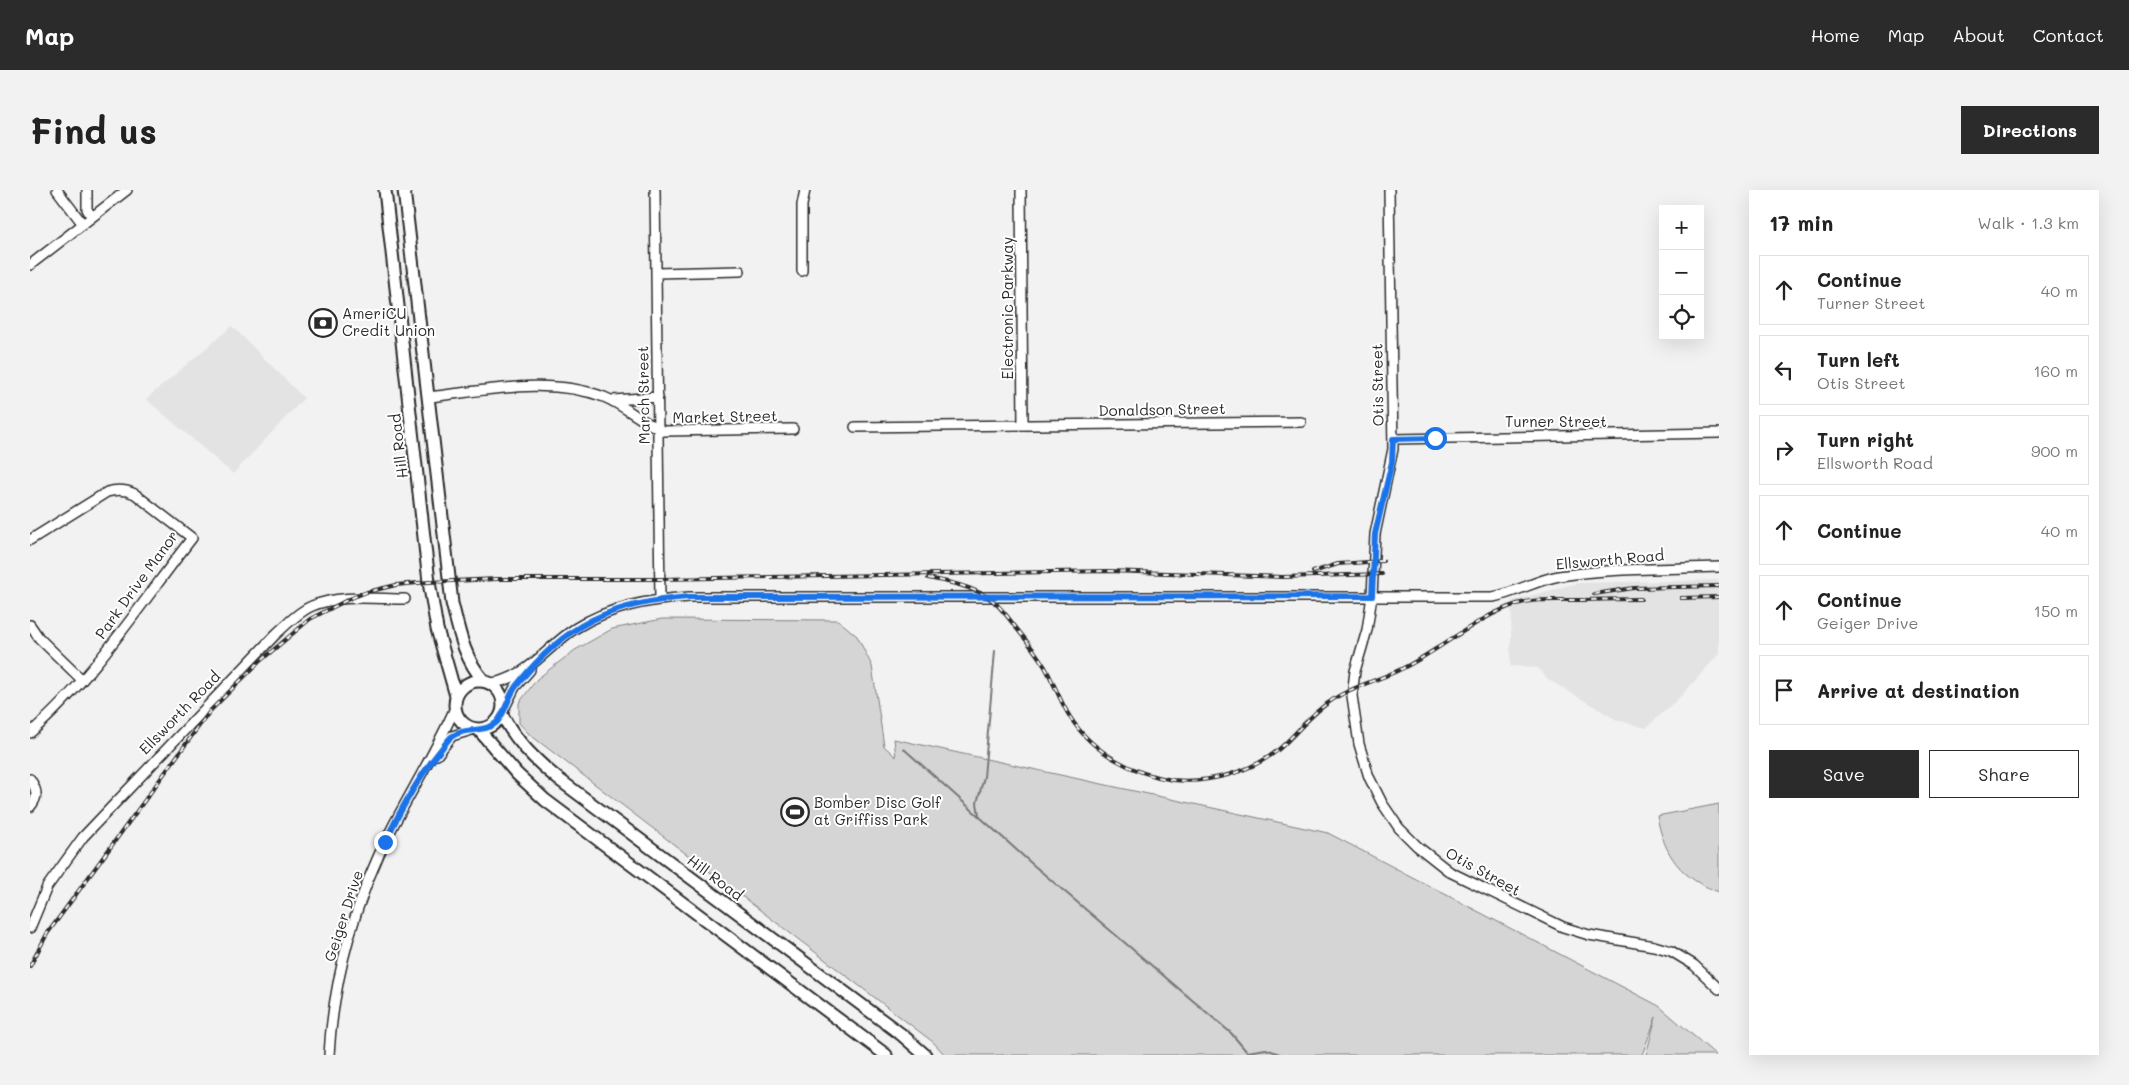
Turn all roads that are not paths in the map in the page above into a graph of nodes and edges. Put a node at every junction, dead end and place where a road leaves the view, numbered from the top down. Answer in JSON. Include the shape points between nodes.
{"nodes":[{"id":1,"x":57,"y":190,"type":"edge"},
{"id":2,"x":87,"y":190,"type":"edge"},
{"id":3,"x":127,"y":190,"type":"edge"},
{"id":4,"x":385,"y":190,"type":"edge"},
{"id":5,"x":404,"y":190,"type":"edge"},
{"id":6,"x":655,"y":190,"type":"edge"},
{"id":7,"x":805,"y":190,"type":"edge"},
{"id":8,"x":1021,"y":190,"type":"edge"},
{"id":9,"x":1389,"y":190,"type":"edge"},
{"id":10,"x":91,"y":216,"type":"junction"},
{"id":11,"x":82,"y":223,"type":"junction"},
{"id":12,"x":30,"y":265,"type":"edge"},
{"id":13,"x":740,"y":271,"type":"dead end"},
{"id":14,"x":802,"y":271,"type":"dead end"},
{"id":15,"x":656,"y":273,"type":"junction"},
{"id":16,"x":428,"y":397,"type":"junction"},
{"id":17,"x":658,"y":398,"type":"junction"},
{"id":18,"x":610,"y":400,"type":"junction"},
{"id":19,"x":1301,"y":422,"type":"dead end"},
{"id":20,"x":1023,"y":425,"type":"junction"},
{"id":21,"x":855,"y":427,"type":"dead end"},
{"id":22,"x":658,"y":429,"type":"junction"},
{"id":23,"x":793,"y":429,"type":"dead end"},
{"id":24,"x":1719,"y":434,"type":"edge"},
{"id":25,"x":1393,"y":439,"type":"junction"},
{"id":26,"x":30,"y":540,"type":"edge"},
{"id":27,"x":1719,"y":567,"type":"edge"},
{"id":28,"x":1372,"y":596,"type":"junction"},
{"id":29,"x":660,"y":599,"type":"junction"},
{"id":30,"x":405,"y":600,"type":"dead end"},
{"id":31,"x":30,"y":625,"type":"edge"},
{"id":32,"x":557,"y":642,"type":"junction"},
{"id":33,"x":82,"y":680,"type":"junction"},
{"id":34,"x":488,"y":682,"type":"junction"},
{"id":35,"x":456,"y":702,"type":"junction"},
{"id":36,"x":503,"y":712,"type":"junction"},
{"id":37,"x":477,"y":729,"type":"junction"},
{"id":38,"x":30,"y":733,"type":"edge"},
{"id":39,"x":427,"y":767,"type":"junction"},
{"id":40,"x":30,"y":779,"type":"edge"},
{"id":41,"x":30,"y":807,"type":"edge"},
{"id":42,"x":30,"y":928,"type":"edge"},
{"id":43,"x":1714,"y":979,"type":"edge"},
{"id":44,"x":1719,"y":990,"type":"edge"},
{"id":45,"x":923,"y":1054,"type":"edge"},
{"id":46,"x":329,"y":1055,"type":"edge"},
{"id":47,"x":886,"y":1055,"type":"edge"}],
"edges":[{"from":1,"to":11,"type":"street"},
{"from":2,"to":10,"type":"street","via":[[87,209]]},
{"from":3,"to":10,"type":"street"},
{"from":4,"to":35,"type":"main road","name":"Hill Road","via":[[429,582],[437,629]]},
{"from":5,"to":16,"type":"main road"},
{"from":6,"to":15,"type":"street","name":"March Street"},
{"from":7,"to":14,"type":"street"},
{"from":8,"to":20,"type":"street","name":"Electronic Parkway"},
{"from":9,"to":25,"type":"street","name":"Otis Street"},
{"from":10,"to":11,"type":"street"},
{"from":11,"to":12,"type":"street"},
{"from":13,"to":15,"type":"street"},
{"from":15,"to":17,"type":"street","name":"March Street"},
{"from":16,"to":18,"type":"street","name":"Market Street","via":[[543,387],[573,389]]},
{"from":16,"to":34,"type":"main road","via":[[452,603],[473,669]]},
{"from":17,"to":18,"type":"street"},
{"from":17,"to":22,"type":"street","name":"March Street"},
{"from":18,"to":22,"type":"street","name":"Market Street"},
{"from":19,"to":20,"type":"street","name":"Donaldson Street"},
{"from":20,"to":21,"type":"street"},
{"from":22,"to":23,"type":"street","name":"Market Street","via":[[670,432]]},
{"from":22,"to":29,"type":"street","name":"March Street"},
{"from":24,"to":25,"type":"street","name":"Turner Street"},
{"from":25,"to":28,"type":"street","name":"Otis Street","via":[[1392,462],[1375,534]]},
{"from":26,"to":33,"type":"street","name":"Park Drive Manor","via":[[114,490],[135,494],[192,538]]},
{"from":27,"to":28,"type":"street","name":"Ellsworth Road","via":[[1581,573],[1556,577],[1493,597]]},
{"from":28,"to":29,"type":"street","name":"Ellsworth Road"},
{"from":28,"to":43,"type":"street","name":"Otis Street","via":[[1367,630],[1355,671],[1354,718],[1369,777],[1399,828],[1440,865],[1482,889],[1563,927],[1671,951]]},
{"from":29,"to":32,"type":"street","name":"Ellsworth Road","via":[[608,612]]},
{"from":30,"to":42,"type":"street","name":"Ellsworth Road","via":[[336,600],[312,606],[294,618],[186,727],[84,837],[47,887]]},
{"from":31,"to":33,"type":"street"},
{"from":32,"to":34,"type":"street","name":"Ellsworth Road","via":[[510,679]]},
{"from":32,"to":36,"type":"street","name":"Ellsworth Road","via":[[515,687]]},
{"from":33,"to":38,"type":"street"},
{"from":34,"to":35,"type":"main road","via":[[471,682],[460,690]]},
{"from":34,"to":36,"type":"main road","via":[[501,694]]},
{"from":35,"to":37,"type":"main road","via":[[462,722]]},
{"from":35,"to":39,"type":"street","name":"Geiger Drive"},
{"from":36,"to":37,"type":"main road","via":[[492,726]]},
{"from":36,"to":45,"type":"main road","name":"Hill Road","via":[[515,738],[557,778]]},
{"from":37,"to":39,"type":"street","name":"Geiger Drive","via":[[452,736]]},
{"from":37,"to":47,"type":"main road","via":[[545,800]]},
{"from":39,"to":46,"type":"street","name":"Geiger Drive","via":[[392,826],[367,884],[337,986]]},
{"from":40,"to":41,"type":"street","via":[[37,797]]},
{"from":43,"to":44,"type":"street","name":"Otis Street"}]}
